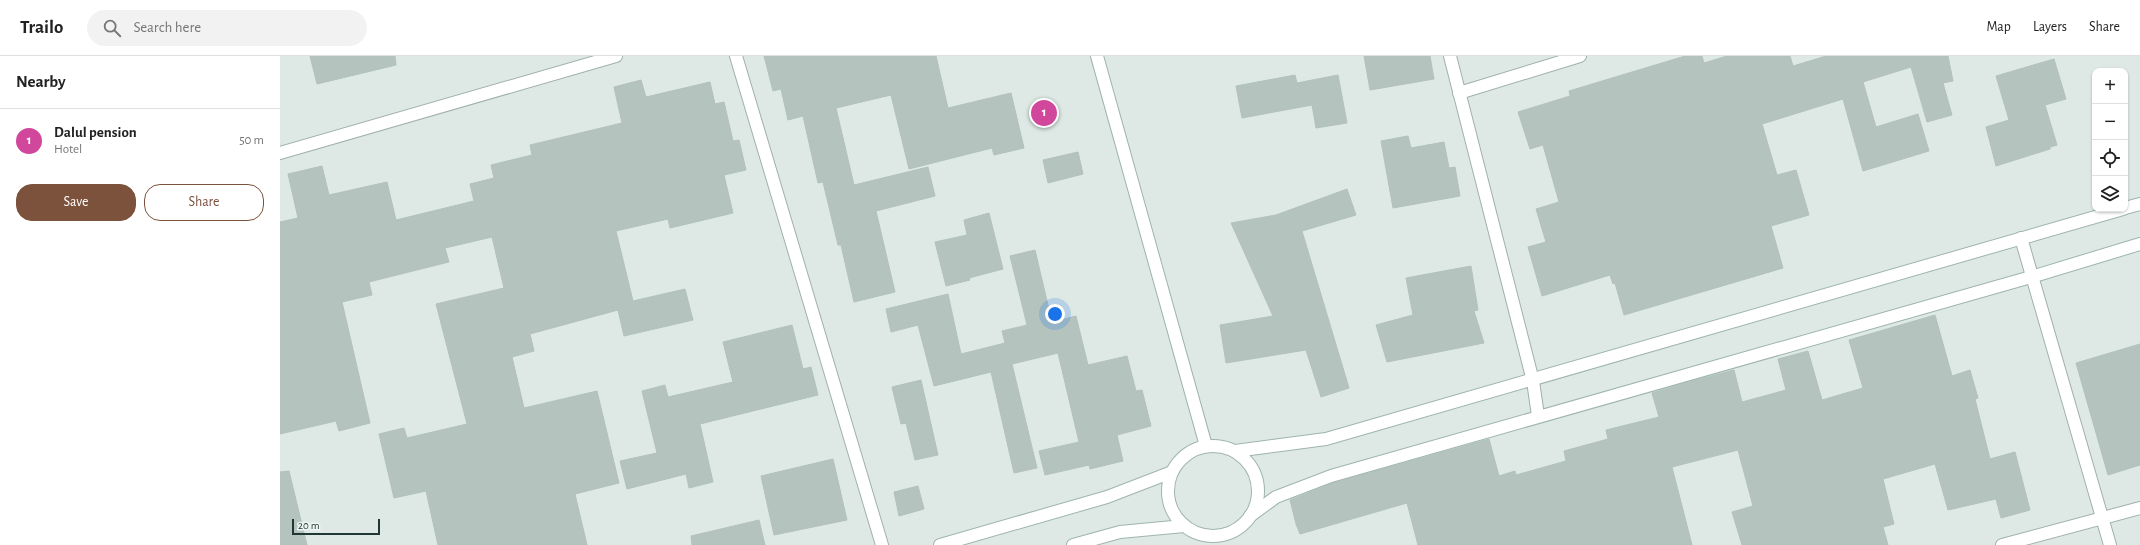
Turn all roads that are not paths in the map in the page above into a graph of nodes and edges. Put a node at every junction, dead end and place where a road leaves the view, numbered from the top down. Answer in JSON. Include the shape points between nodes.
{"nodes":[{"id":1,"x":616,"y":56,"type":"edge"},
{"id":2,"x":736,"y":56,"type":"edge"},
{"id":3,"x":1097,"y":56,"type":"edge"},
{"id":4,"x":1450,"y":56,"type":"edge"},
{"id":5,"x":1580,"y":56,"type":"edge"},
{"id":6,"x":1460,"y":93,"type":"junction"},
{"id":7,"x":280,"y":153,"type":"edge"},
{"id":8,"x":2140,"y":204,"type":"edge"},
{"id":9,"x":2128,"y":208,"type":"edge"},
{"id":10,"x":2113,"y":212,"type":"edge"},
{"id":11,"x":2021,"y":238,"type":"junction"},
{"id":12,"x":2140,"y":244,"type":"edge"},
{"id":13,"x":2031,"y":277,"type":"junction"},
{"id":14,"x":1533,"y":381,"type":"junction"},
{"id":15,"x":1538,"y":416,"type":"junction"},
{"id":16,"x":1206,"y":446,"type":"junction"},
{"id":17,"x":1235,"y":451,"type":"junction"},
{"id":18,"x":1172,"y":472,"type":"junction"},
{"id":19,"x":2140,"y":508,"type":"edge"},
{"id":20,"x":1250,"y":516,"type":"junction"},
{"id":21,"x":2101,"y":519,"type":"junction"},
{"id":22,"x":1184,"y":526,"type":"junction"},
{"id":23,"x":1228,"y":540,"type":"edge"},
{"id":24,"x":882,"y":545,"type":"edge"},
{"id":25,"x":940,"y":545,"type":"edge"},
{"id":26,"x":1073,"y":545,"type":"edge"},
{"id":27,"x":2002,"y":545,"type":"edge"},
{"id":28,"x":2110,"y":545,"type":"edge"}],
"edges":[{"from":1,"to":7,"type":"street"},
{"from":2,"to":24,"type":"street"},
{"from":3,"to":16,"type":"street"},
{"from":4,"to":6,"type":"street"},
{"from":5,"to":6,"type":"street"},
{"from":6,"to":14,"type":"street"},
{"from":8,"to":9,"type":"street"},
{"from":10,"to":11,"type":"street"},
{"from":11,"to":13,"type":"street"},
{"from":11,"to":14,"type":"street"},
{"from":12,"to":13,"type":"street"},
{"from":13,"to":15,"type":"street"},
{"from":13,"to":21,"type":"street"},
{"from":14,"to":15,"type":"street"},
{"from":14,"to":17,"type":"street","via":[[1326,439]]},
{"from":15,"to":20,"type":"street","via":[[1331,476],[1276,497]]},
{"from":16,"to":17,"type":"street"},
{"from":16,"to":18,"type":"street","via":[[1192,451],[1180,460]]},
{"from":17,"to":20,"type":"street","via":[[1254,473],[1258,488],[1256,503]]},
{"from":18,"to":22,"type":"street","via":[[1168,486],[1169,501],[1174,515]]},
{"from":18,"to":25,"type":"street","via":[[1107,497]]},
{"from":19,"to":21,"type":"street"},
{"from":20,"to":23,"type":"street"},
{"from":21,"to":27,"type":"street"},
{"from":21,"to":28,"type":"street"},
{"from":22,"to":23,"type":"street","via":[[1197,533]]},
{"from":22,"to":26,"type":"street","via":[[1120,532]]}]}
